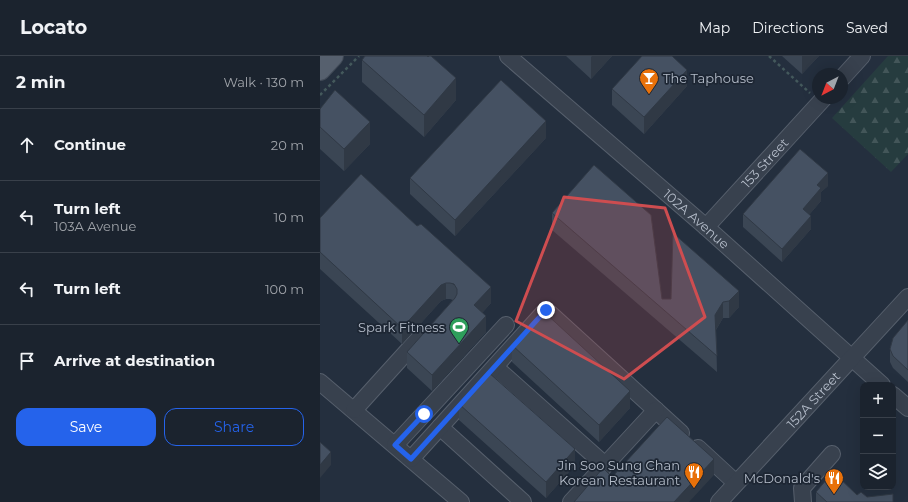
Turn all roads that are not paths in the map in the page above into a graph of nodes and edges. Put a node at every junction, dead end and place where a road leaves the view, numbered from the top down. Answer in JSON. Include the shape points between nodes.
{"nodes":[{"id":1,"x":333,"y":56,"type":"edge"},
{"id":2,"x":508,"y":56,"type":"edge"},
{"id":3,"x":862,"y":56,"type":"edge"},
{"id":4,"x":320,"y":70,"type":"edge"},
{"id":5,"x":848,"y":71,"type":"edge"},
{"id":6,"x":812,"y":103,"type":"edge"},
{"id":7,"x":706,"y":227,"type":"junction"},
{"id":8,"x":908,"y":297,"type":"edge"},
{"id":9,"x":432,"y":325,"type":"edge"},
{"id":10,"x":506,"y":325,"type":"dead end"},
{"id":11,"x":852,"y":358,"type":"junction"},
{"id":12,"x":495,"y":366,"type":"junction"},
{"id":13,"x":320,"y":382,"type":"edge"},
{"id":14,"x":879,"y":382,"type":"edge"},
{"id":15,"x":896,"y":398,"type":"edge"},
{"id":16,"x":908,"y":408,"type":"edge"},
{"id":17,"x":354,"y":410,"type":"junction"},
{"id":18,"x":656,"y":410,"type":"junction"},
{"id":19,"x":440,"y":427,"type":"junction"},
{"id":20,"x":395,"y":445,"type":"junction"},
{"id":21,"x":829,"y":451,"type":"dead end"},
{"id":22,"x":411,"y":459,"type":"junction"},
{"id":23,"x":605,"y":465,"type":"junction"},
{"id":24,"x":736,"y":483,"type":"junction"},
{"id":25,"x":803,"y":495,"type":"edge"},
{"id":26,"x":461,"y":502,"type":"edge"},
{"id":27,"x":523,"y":502,"type":"edge"},
{"id":28,"x":571,"y":502,"type":"edge"},
{"id":29,"x":719,"y":502,"type":"edge"}],
"edges":[{"from":1,"to":4,"type":"main road"},
{"from":2,"to":7,"type":"street","name":"102A Avenue"},
{"from":3,"to":5,"type":"street"},
{"from":6,"to":7,"type":"street","name":"153 Street"},
{"from":7,"to":11,"type":"street","name":"102A Avenue"},
{"from":8,"to":11,"type":"street","name":"152A Street"},
{"from":9,"to":17,"type":"street"},
{"from":10,"to":20,"type":"street"},
{"from":11,"to":14,"type":"street","name":"102A Avenue"},
{"from":11,"to":24,"type":"street","name":"152A Street"},
{"from":12,"to":18,"type":"street","via":[[546,310]]},
{"from":12,"to":19,"type":"street"},
{"from":12,"to":23,"type":"street"},
{"from":13,"to":17,"type":"street"},
{"from":15,"to":16,"type":"street"},
{"from":17,"to":20,"type":"street"},
{"from":18,"to":23,"type":"street"},
{"from":18,"to":24,"type":"street"},
{"from":19,"to":22,"type":"street"},
{"from":19,"to":27,"type":"street"},
{"from":20,"to":22,"type":"street"},
{"from":21,"to":25,"type":"street"},
{"from":22,"to":26,"type":"street"},
{"from":23,"to":28,"type":"street"},
{"from":24,"to":29,"type":"street","name":"152A Street"}]}
